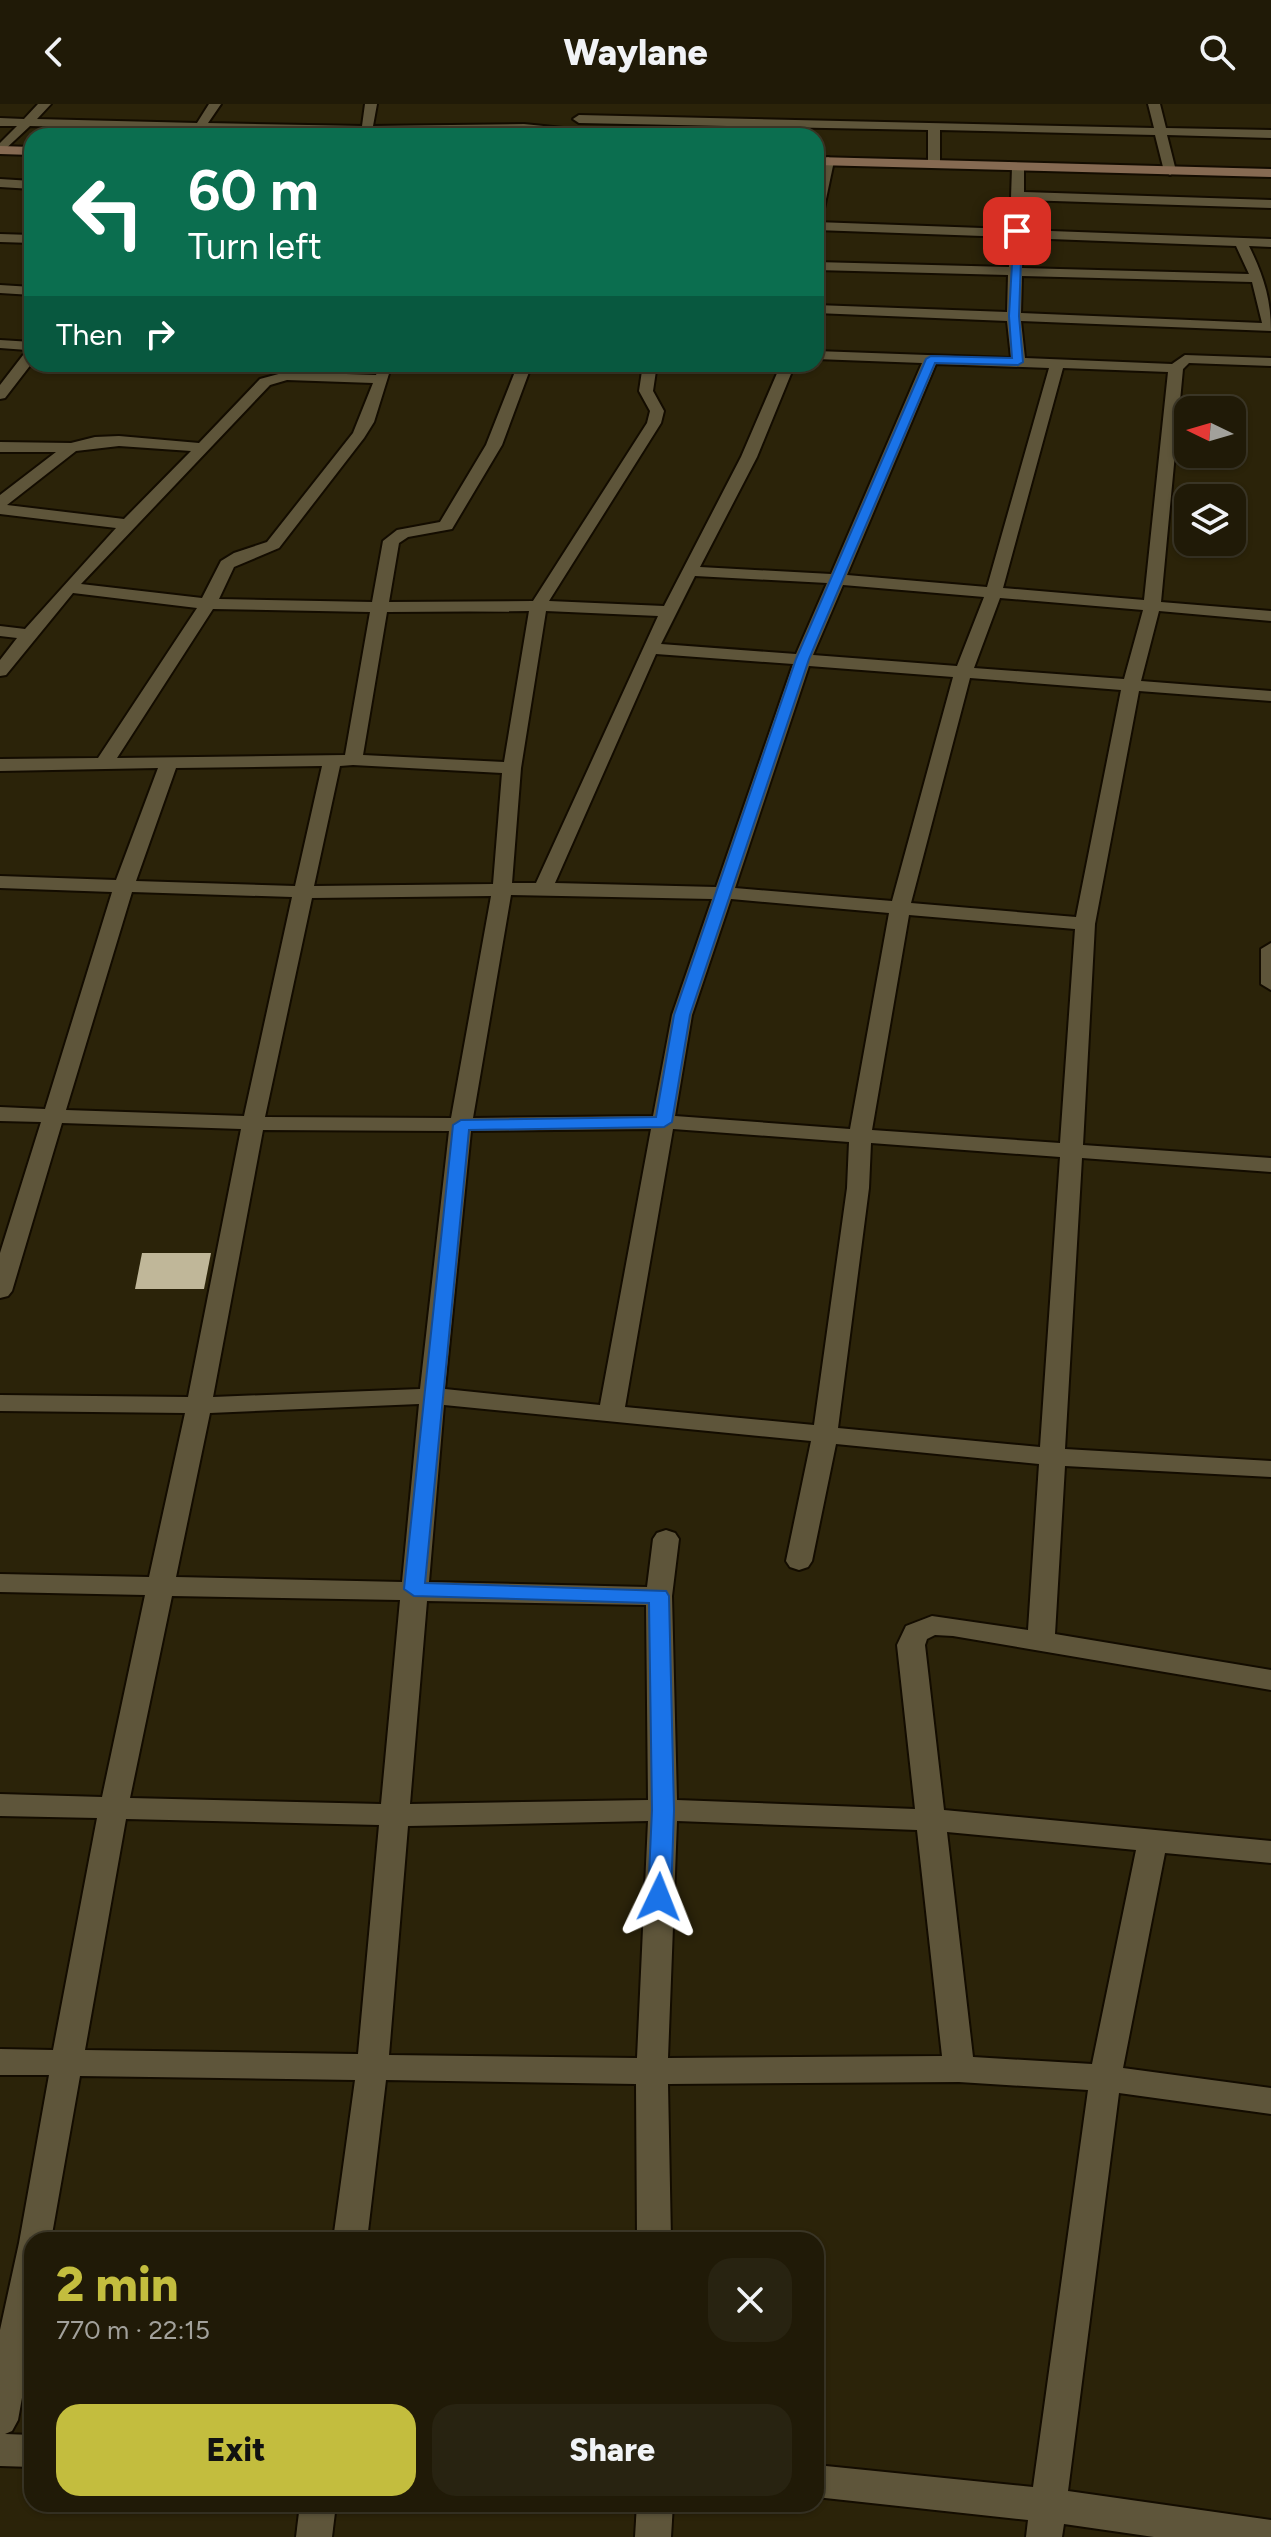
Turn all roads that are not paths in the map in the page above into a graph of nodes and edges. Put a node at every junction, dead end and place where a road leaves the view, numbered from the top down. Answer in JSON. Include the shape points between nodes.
{"nodes":[{"id":1,"x":45,"y":104,"type":"edge"},
{"id":2,"x":215,"y":104,"type":"edge"},
{"id":3,"x":371,"y":104,"type":"edge"},
{"id":4,"x":585,"y":104,"type":"edge"},
{"id":5,"x":1154,"y":104,"type":"edge"},
{"id":6,"x":579,"y":119,"type":"junction"},
{"id":7,"x":0,"y":122,"type":"edge"},
{"id":8,"x":26,"y":123,"type":"junction"},
{"id":9,"x":121,"y":128,"type":"edge"},
{"id":10,"x":200,"y":128,"type":"edge"},
{"id":11,"x":368,"y":128,"type":"edge"},
{"id":12,"x":575,"y":128,"type":"edge"},
{"id":13,"x":934,"y":129,"type":"junction"},
{"id":14,"x":1162,"y":133,"type":"junction"},
{"id":15,"x":1271,"y":134,"type":"edge"},
{"id":16,"x":0,"y":150,"type":"edge"},
{"id":17,"x":24,"y":151,"type":"edge"},
{"id":18,"x":824,"y":161,"type":"edge"},
{"id":19,"x":934,"y":164,"type":"junction"},
{"id":20,"x":1018,"y":167,"type":"junction"},
{"id":21,"x":1170,"y":171,"type":"junction"},
{"id":22,"x":1271,"y":173,"type":"edge"},
{"id":23,"x":0,"y":183,"type":"edge"},
{"id":24,"x":24,"y":184,"type":"edge"},
{"id":25,"x":1017,"y":196,"type":"junction"},
{"id":26,"x":1271,"y":204,"type":"edge"},
{"id":27,"x":824,"y":226,"type":"edge"},
{"id":28,"x":1017,"y":231,"type":"junction"},
{"id":29,"x":0,"y":238,"type":"edge"},
{"id":30,"x":24,"y":239,"type":"edge"},
{"id":31,"x":1240,"y":241,"type":"junction"},
{"id":32,"x":1271,"y":243,"type":"edge"},
{"id":33,"x":824,"y":266,"type":"edge"},
{"id":34,"x":1016,"y":271,"type":"junction"},
{"id":35,"x":1258,"y":278,"type":"junction"},
{"id":36,"x":0,"y":289,"type":"edge"},
{"id":37,"x":24,"y":290,"type":"edge"},
{"id":38,"x":824,"y":309,"type":"edge"},
{"id":39,"x":1014,"y":316,"type":"junction"},
{"id":40,"x":1270,"y":330,"type":"edge"},
{"id":41,"x":0,"y":344,"type":"edge"},
{"id":42,"x":24,"y":346,"type":"edge"},
{"id":43,"x":824,"y":355,"type":"edge"},
{"id":44,"x":931,"y":359,"type":"junction"},
{"id":45,"x":1018,"y":362,"type":"junction"},
{"id":46,"x":1271,"y":362,"type":"edge"},
{"id":47,"x":24,"y":363,"type":"edge"},
{"id":48,"x":1057,"y":364,"type":"junction"},
{"id":49,"x":1176,"y":368,"type":"junction"},
{"id":50,"x":384,"y":372,"type":"edge"},
{"id":51,"x":522,"y":372,"type":"edge"},
{"id":52,"x":649,"y":372,"type":"edge"},
{"id":53,"x":785,"y":372,"type":"edge"},
{"id":54,"x":0,"y":394,"type":"edge"},
{"id":55,"x":0,"y":447,"type":"edge"},
{"id":56,"x":71,"y":448,"type":"junction"},
{"id":57,"x":205,"y":448,"type":"junction"},
{"id":58,"x":0,"y":506,"type":"edge"},
{"id":59,"x":131,"y":525,"type":"junction"},
{"id":60,"x":691,"y":571,"type":"junction"},
{"id":61,"x":836,"y":579,"type":"junction"},
{"id":62,"x":69,"y":588,"type":"junction"},
{"id":63,"x":994,"y":592,"type":"junction"},
{"id":64,"x":208,"y":604,"type":"junction"},
{"id":65,"x":538,"y":606,"type":"junction"},
{"id":66,"x":1152,"y":606,"type":"junction"},
{"id":67,"x":382,"y":607,"type":"junction"},
{"id":68,"x":669,"y":611,"type":"junction"},
{"id":69,"x":1271,"y":616,"type":"edge"},
{"id":70,"x":0,"y":631,"type":"edge"},
{"id":71,"x":28,"y":634,"type":"junction"},
{"id":72,"x":650,"y":648,"type":"junction"},
{"id":73,"x":803,"y":659,"type":"junction"},
{"id":74,"x":0,"y":671,"type":"edge"},
{"id":75,"x":963,"y":673,"type":"junction"},
{"id":76,"x":1131,"y":686,"type":"junction"},
{"id":77,"x":1271,"y":696,"type":"edge"},
{"id":78,"x":342,"y":760,"type":"junction"},
{"id":79,"x":105,"y":762,"type":"junction"},
{"id":80,"x":169,"y":762,"type":"junction"},
{"id":81,"x":0,"y":765,"type":"edge"},
{"id":82,"x":512,"y":768,"type":"junction"},
{"id":83,"x":0,"y":882,"type":"edge"},
{"id":84,"x":124,"y":886,"type":"junction"},
{"id":85,"x":543,"y":889,"type":"junction"},
{"id":86,"x":502,"y":890,"type":"junction"},
{"id":87,"x":305,"y":892,"type":"junction"},
{"id":88,"x":725,"y":893,"type":"junction"},
{"id":89,"x":900,"y":909,"type":"junction"},
{"id":90,"x":1085,"y":924,"type":"junction"},
{"id":91,"x":1271,"y":949,"type":"edge"},
{"id":92,"x":1271,"y":984,"type":"edge"},
{"id":93,"x":0,"y":1114,"type":"edge"},
{"id":94,"x":52,"y":1117,"type":"junction"},
{"id":95,"x":664,"y":1122,"type":"junction"},
{"id":96,"x":253,"y":1123,"type":"junction"},
{"id":97,"x":461,"y":1125,"type":"junction"},
{"id":98,"x":860,"y":1136,"type":"junction"},
{"id":99,"x":1072,"y":1150,"type":"junction"},
{"id":100,"x":1271,"y":1165,"type":"edge"},
{"id":101,"x":0,"y":1291,"type":"edge"},
{"id":102,"x":432,"y":1396,"type":"junction"},
{"id":103,"x":0,"y":1403,"type":"edge"},
{"id":104,"x":199,"y":1405,"type":"junction"},
{"id":105,"x":611,"y":1413,"type":"junction"},
{"id":106,"x":825,"y":1434,"type":"junction"},
{"id":107,"x":1054,"y":1457,"type":"junction"},
{"id":108,"x":1271,"y":1469,"type":"edge"},
{"id":109,"x":666,"y":1539,"type":"dead end"},
{"id":110,"x":799,"y":1561,"type":"dead end"},
{"id":111,"x":0,"y":1583,"type":"edge"},
{"id":112,"x":159,"y":1587,"type":"junction"},
{"id":113,"x":414,"y":1589,"type":"junction"},
{"id":114,"x":659,"y":1596,"type":"junction"},
{"id":115,"x":1041,"y":1642,"type":"junction"},
{"id":116,"x":1271,"y":1680,"type":"edge"},
{"id":117,"x":0,"y":1805,"type":"edge"},
{"id":118,"x":114,"y":1806,"type":"junction"},
{"id":119,"x":663,"y":1810,"type":"junction"},
{"id":120,"x":394,"y":1815,"type":"junction"},
{"id":121,"x":931,"y":1820,"type":"junction"},
{"id":122,"x":1152,"y":1842,"type":"junction"},
{"id":123,"x":1271,"y":1852,"type":"edge"},
{"id":124,"x":0,"y":2062,"type":"edge"},
{"id":125,"x":68,"y":2063,"type":"junction"},
{"id":126,"x":372,"y":2069,"type":"junction"},
{"id":127,"x":959,"y":2069,"type":"junction"},
{"id":128,"x":652,"y":2071,"type":"junction"},
{"id":129,"x":1105,"y":2078,"type":"junction"},
{"id":130,"x":1271,"y":2101,"type":"edge"},
{"id":131,"x":36,"y":2232,"type":"edge"},
{"id":132,"x":351,"y":2232,"type":"edge"},
{"id":133,"x":654,"y":2232,"type":"edge"},
{"id":134,"x":24,"y":2293,"type":"edge"},
{"id":135,"x":0,"y":2420,"type":"edge"},
{"id":136,"x":0,"y":2450,"type":"edge"},
{"id":137,"x":24,"y":2451,"type":"edge"},
{"id":138,"x":824,"y":2482,"type":"edge"},
{"id":139,"x":317,"y":2512,"type":"edge"},
{"id":140,"x":655,"y":2512,"type":"edge"},
{"id":141,"x":1046,"y":2521,"type":"edge"},
{"id":142,"x":314,"y":2537,"type":"edge"},
{"id":143,"x":653,"y":2537,"type":"edge"},
{"id":144,"x":1271,"y":2537,"type":"edge"}],
"edges":[{"from":1,"to":8,"type":"street"},
{"from":2,"to":10,"type":"street"},
{"from":3,"to":11,"type":"street"},
{"from":4,"to":6,"type":"street"},
{"from":5,"to":14,"type":"street"},
{"from":6,"to":12,"type":"street"},
{"from":6,"to":13,"type":"street"},
{"from":7,"to":8,"type":"street"},
{"from":8,"to":9,"type":"street"},
{"from":8,"to":16,"type":"street"},
{"from":13,"to":14,"type":"street"},
{"from":13,"to":19,"type":"street"},
{"from":14,"to":15,"type":"street"},
{"from":14,"to":21,"type":"street"},
{"from":16,"to":17,"type":"main road"},
{"from":18,"to":19,"type":"main road"},
{"from":19,"to":20,"type":"main road"},
{"from":20,"to":21,"type":"main road"},
{"from":20,"to":25,"type":"street"},
{"from":21,"to":22,"type":"main road"},
{"from":23,"to":24,"type":"street"},
{"from":25,"to":26,"type":"street"},
{"from":25,"to":28,"type":"street"},
{"from":27,"to":28,"type":"street"},
{"from":28,"to":31,"type":"street"},
{"from":28,"to":34,"type":"street"},
{"from":29,"to":30,"type":"street"},
{"from":31,"to":32,"type":"street"},
{"from":31,"to":35,"type":"street"},
{"from":33,"to":34,"type":"street"},
{"from":34,"to":35,"type":"street"},
{"from":34,"to":39,"type":"street"},
{"from":35,"to":40,"type":"street"},
{"from":36,"to":37,"type":"street"},
{"from":38,"to":39,"type":"street"},
{"from":39,"to":40,"type":"street"},
{"from":39,"to":45,"type":"street"},
{"from":41,"to":42,"type":"street"},
{"from":43,"to":44,"type":"street"},
{"from":44,"to":45,"type":"street"},
{"from":44,"to":61,"type":"street"},
{"from":45,"to":48,"type":"street"},
{"from":46,"to":49,"type":"street","via":[[1185,359]]},
{"from":47,"to":54,"type":"street"},
{"from":48,"to":49,"type":"street"},
{"from":48,"to":63,"type":"street"},
{"from":49,"to":66,"type":"street"},
{"from":50,"to":57,"type":"street","via":[[270,379]]},
{"from":50,"to":64,"type":"street","via":[[359,435],[273,545],[227,564]]},
{"from":51,"to":67,"type":"street","via":[[494,445],[446,526],[403,533],[391,541]]},
{"from":52,"to":65,"type":"street","via":[[646,391],[657,411],[654,423]]},
{"from":53,"to":60,"type":"street"},
{"from":55,"to":56,"type":"street"},
{"from":56,"to":57,"type":"street","via":[[119,441]]},
{"from":56,"to":58,"type":"street"},
{"from":57,"to":59,"type":"street"},
{"from":58,"to":59,"type":"street"},
{"from":59,"to":62,"type":"street"},
{"from":60,"to":61,"type":"street"},
{"from":60,"to":68,"type":"street"},
{"from":61,"to":63,"type":"street"},
{"from":61,"to":73,"type":"street"},
{"from":62,"to":64,"type":"street"},
{"from":62,"to":71,"type":"street"},
{"from":63,"to":66,"type":"street"},
{"from":63,"to":75,"type":"street"},
{"from":64,"to":67,"type":"street"},
{"from":64,"to":79,"type":"street"},
{"from":65,"to":67,"type":"street"},
{"from":65,"to":68,"type":"street"},
{"from":65,"to":82,"type":"street"},
{"from":66,"to":69,"type":"street"},
{"from":66,"to":76,"type":"street"},
{"from":67,"to":78,"type":"street"},
{"from":68,"to":72,"type":"street"},
{"from":70,"to":71,"type":"street"},
{"from":71,"to":74,"type":"street"},
{"from":72,"to":73,"type":"street"},
{"from":72,"to":85,"type":"street"},
{"from":73,"to":75,"type":"street"},
{"from":73,"to":88,"type":"street"},
{"from":75,"to":76,"type":"street"},
{"from":75,"to":89,"type":"street"},
{"from":76,"to":77,"type":"street"},
{"from":76,"to":90,"type":"street"},
{"from":78,"to":80,"type":"street"},
{"from":78,"to":82,"type":"street"},
{"from":78,"to":87,"type":"street"},
{"from":79,"to":80,"type":"street"},
{"from":79,"to":81,"type":"street"},
{"from":80,"to":84,"type":"street"},
{"from":82,"to":86,"type":"street"},
{"from":83,"to":84,"type":"street"},
{"from":84,"to":87,"type":"street"},
{"from":84,"to":94,"type":"street"},
{"from":85,"to":86,"type":"street"},
{"from":85,"to":88,"type":"street"},
{"from":86,"to":87,"type":"street"},
{"from":86,"to":97,"type":"street"},
{"from":87,"to":96,"type":"street"},
{"from":88,"to":89,"type":"street"},
{"from":88,"to":95,"type":"street","via":[[682,1015]]},
{"from":89,"to":90,"type":"street"},
{"from":89,"to":98,"type":"street"},
{"from":90,"to":99,"type":"street"},
{"from":91,"to":92,"type":"street"},
{"from":93,"to":94,"type":"street"},
{"from":94,"to":96,"type":"street"},
{"from":94,"to":101,"type":"street"},
{"from":95,"to":97,"type":"street"},
{"from":95,"to":98,"type":"street"},
{"from":95,"to":105,"type":"street"},
{"from":96,"to":97,"type":"street"},
{"from":96,"to":104,"type":"street"},
{"from":97,"to":102,"type":"street"},
{"from":98,"to":99,"type":"street"},
{"from":98,"to":106,"type":"street","via":[[858,1188]]},
{"from":99,"to":100,"type":"street"},
{"from":99,"to":107,"type":"street"},
{"from":102,"to":104,"type":"street"},
{"from":102,"to":105,"type":"street"},
{"from":102,"to":113,"type":"street"},
{"from":103,"to":104,"type":"street"},
{"from":104,"to":112,"type":"street"},
{"from":105,"to":106,"type":"street"},
{"from":106,"to":107,"type":"street"},
{"from":106,"to":110,"type":"street"},
{"from":107,"to":108,"type":"street"},
{"from":107,"to":115,"type":"street"},
{"from":109,"to":114,"type":"street"},
{"from":111,"to":112,"type":"street"},
{"from":112,"to":113,"type":"street"},
{"from":112,"to":118,"type":"street"},
{"from":113,"to":114,"type":"street"},
{"from":113,"to":120,"type":"street"},
{"from":114,"to":119,"type":"street"},
{"from":115,"to":116,"type":"street"},
{"from":115,"to":121,"type":"street","via":[[932,1625],[916,1633],[911,1645]]},
{"from":117,"to":118,"type":"street"},
{"from":118,"to":120,"type":"street"},
{"from":118,"to":125,"type":"street"},
{"from":119,"to":120,"type":"street"},
{"from":119,"to":121,"type":"street"},
{"from":119,"to":128,"type":"street"},
{"from":120,"to":126,"type":"street"},
{"from":121,"to":122,"type":"street"},
{"from":121,"to":127,"type":"street"},
{"from":122,"to":123,"type":"street"},
{"from":122,"to":129,"type":"street"},
{"from":124,"to":125,"type":"street"},
{"from":125,"to":126,"type":"street"},
{"from":125,"to":131,"type":"street"},
{"from":126,"to":128,"type":"street"},
{"from":126,"to":132,"type":"street"},
{"from":127,"to":128,"type":"street"},
{"from":127,"to":129,"type":"street"},
{"from":128,"to":133,"type":"street"},
{"from":129,"to":130,"type":"street"},
{"from":129,"to":141,"type":"street"},
{"from":134,"to":135,"type":"street"},
{"from":136,"to":137,"type":"street"},
{"from":138,"to":141,"type":"street"},
{"from":139,"to":142,"type":"street"},
{"from":140,"to":143,"type":"street"},
{"from":141,"to":144,"type":"street"}]}
